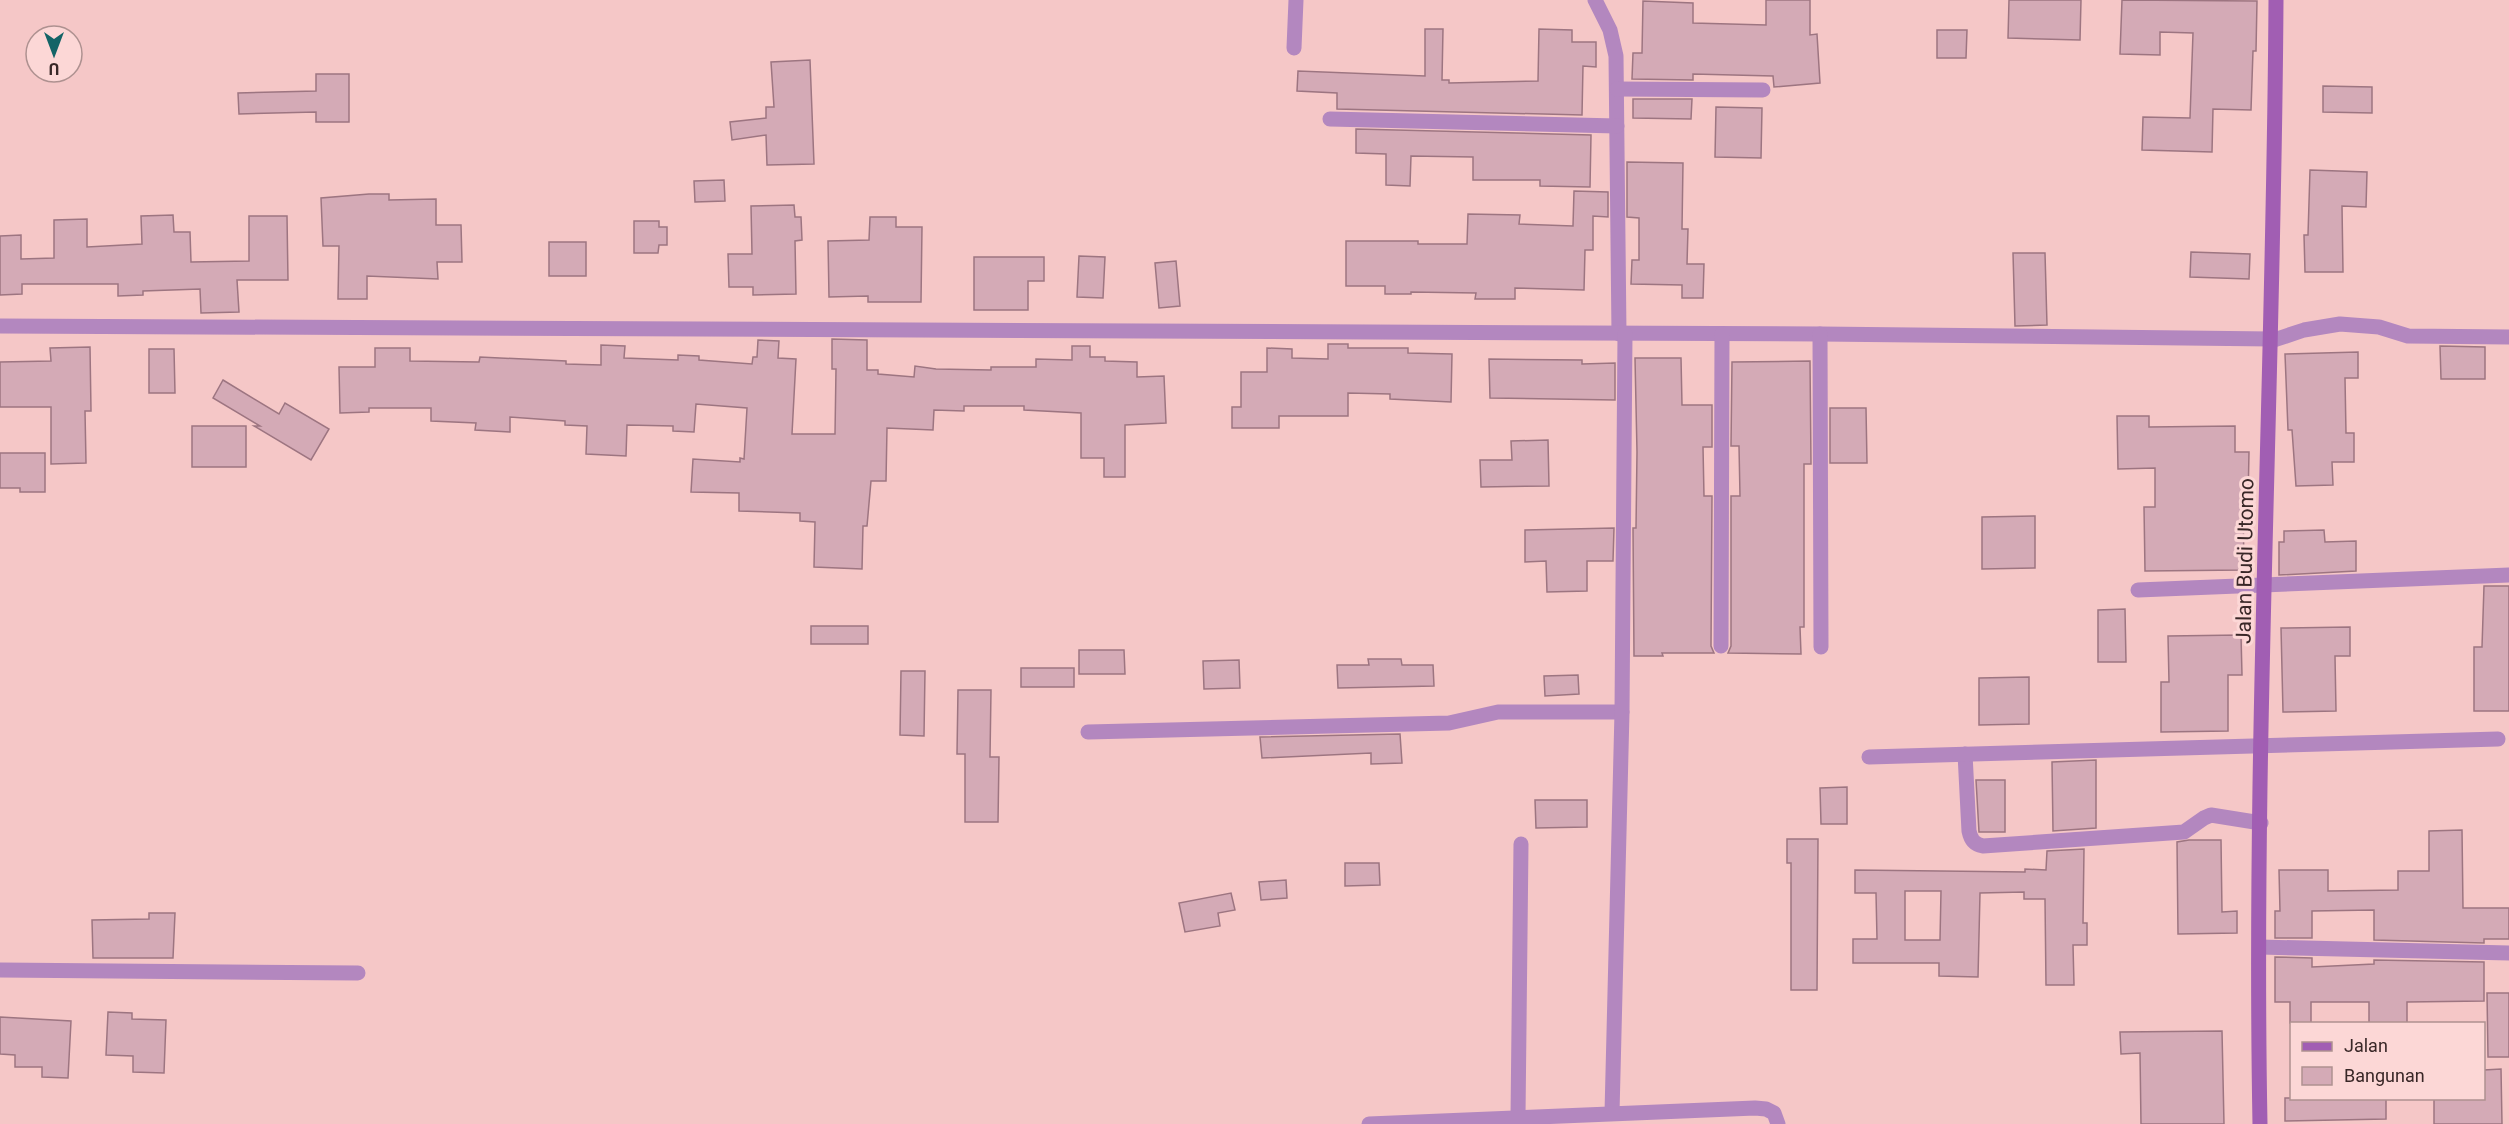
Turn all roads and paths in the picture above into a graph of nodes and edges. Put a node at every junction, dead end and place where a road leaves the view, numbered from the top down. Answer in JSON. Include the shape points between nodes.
{"nodes":[{"id":1,"x":1296,"y":0,"type":"edge"},
{"id":2,"x":1595,"y":0,"type":"edge"},
{"id":3,"x":2276,"y":0,"type":"edge"},
{"id":4,"x":1294,"y":48,"type":"dead end"},
{"id":5,"x":1617,"y":88,"type":"junction"},
{"id":6,"x":1763,"y":90,"type":"dead end"},
{"id":7,"x":1330,"y":119,"type":"dead end"},
{"id":8,"x":1617,"y":126,"type":"junction"},
{"id":9,"x":0,"y":326,"type":"edge"},
{"id":10,"x":1622,"y":334,"type":"junction"},
{"id":11,"x":1722,"y":334,"type":"junction"},
{"id":12,"x":1820,"y":334,"type":"junction"},
{"id":13,"x":2509,"y":337,"type":"edge"},
{"id":14,"x":2272,"y":340,"type":"junction"},
{"id":15,"x":2509,"y":575,"type":"edge"},
{"id":16,"x":2265,"y":584,"type":"junction"},
{"id":17,"x":2138,"y":590,"type":"dead end"},
{"id":18,"x":1721,"y":646,"type":"dead end"},
{"id":19,"x":1821,"y":647,"type":"dead end"},
{"id":20,"x":1622,"y":712,"type":"junction"},
{"id":21,"x":1088,"y":732,"type":"dead end"},
{"id":22,"x":2498,"y":739,"type":"dead end"},
{"id":23,"x":2261,"y":745,"type":"junction"},
{"id":24,"x":1965,"y":754,"type":"junction"},
{"id":25,"x":1869,"y":757,"type":"dead end"},
{"id":26,"x":2261,"y":823,"type":"junction"},
{"id":27,"x":1521,"y":844,"type":"dead end"},
{"id":28,"x":2260,"y":947,"type":"junction"},
{"id":29,"x":2509,"y":953,"type":"edge"},
{"id":30,"x":0,"y":970,"type":"edge"},
{"id":31,"x":358,"y":973,"type":"dead end"},
{"id":32,"x":1612,"y":1113,"type":"junction"},
{"id":33,"x":1518,"y":1117,"type":"junction"},
{"id":34,"x":1369,"y":1124,"type":"edge"},
{"id":35,"x":1778,"y":1124,"type":"edge"},
{"id":36,"x":2260,"y":1124,"type":"edge"}],
"edges":[{"from":1,"to":4,"type":"street"},
{"from":2,"to":5,"type":"street","via":[[1610,30]]},
{"from":3,"to":14,"type":"street","name":"Jalan Budi Utomo"},
{"from":5,"to":6,"type":"street"},
{"from":5,"to":8,"type":"street"},
{"from":7,"to":8,"type":"street"},
{"from":8,"to":10,"type":"street"},
{"from":9,"to":10,"type":"street"},
{"from":10,"to":11,"type":"street"},
{"from":10,"to":20,"type":"street"},
{"from":11,"to":12,"type":"street"},
{"from":11,"to":18,"type":"street"},
{"from":12,"to":14,"type":"street"},
{"from":12,"to":19,"type":"street"},
{"from":13,"to":14,"type":"street","via":[[2408,336],[2379,327],[2340,324]]},
{"from":14,"to":16,"type":"street","name":"Jalan Budi Utomo"},
{"from":15,"to":16,"type":"street"},
{"from":16,"to":17,"type":"street"},
{"from":16,"to":23,"type":"street","name":"Jalan Budi Utomo"},
{"from":20,"to":21,"type":"street","via":[[1498,712],[1449,723]]},
{"from":20,"to":32,"type":"street"},
{"from":22,"to":23,"type":"street"},
{"from":23,"to":24,"type":"street"},
{"from":23,"to":26,"type":"street","name":"Jalan Budi Utomo"},
{"from":24,"to":25,"type":"street"},
{"from":24,"to":26,"type":"street","via":[[1969,831],[1971,839],[1983,846],[2184,832],[2207,815]]},
{"from":26,"to":28,"type":"street","name":"Jalan Budi Utomo"},
{"from":27,"to":33,"type":"street"},
{"from":28,"to":29,"type":"street"},
{"from":28,"to":36,"type":"street","name":"Jalan Budi Utomo"},
{"from":30,"to":31,"type":"street"},
{"from":32,"to":33,"type":"street"},
{"from":32,"to":35,"type":"street","via":[[1755,1108],[1774,1113]]},
{"from":33,"to":34,"type":"street"}]}
